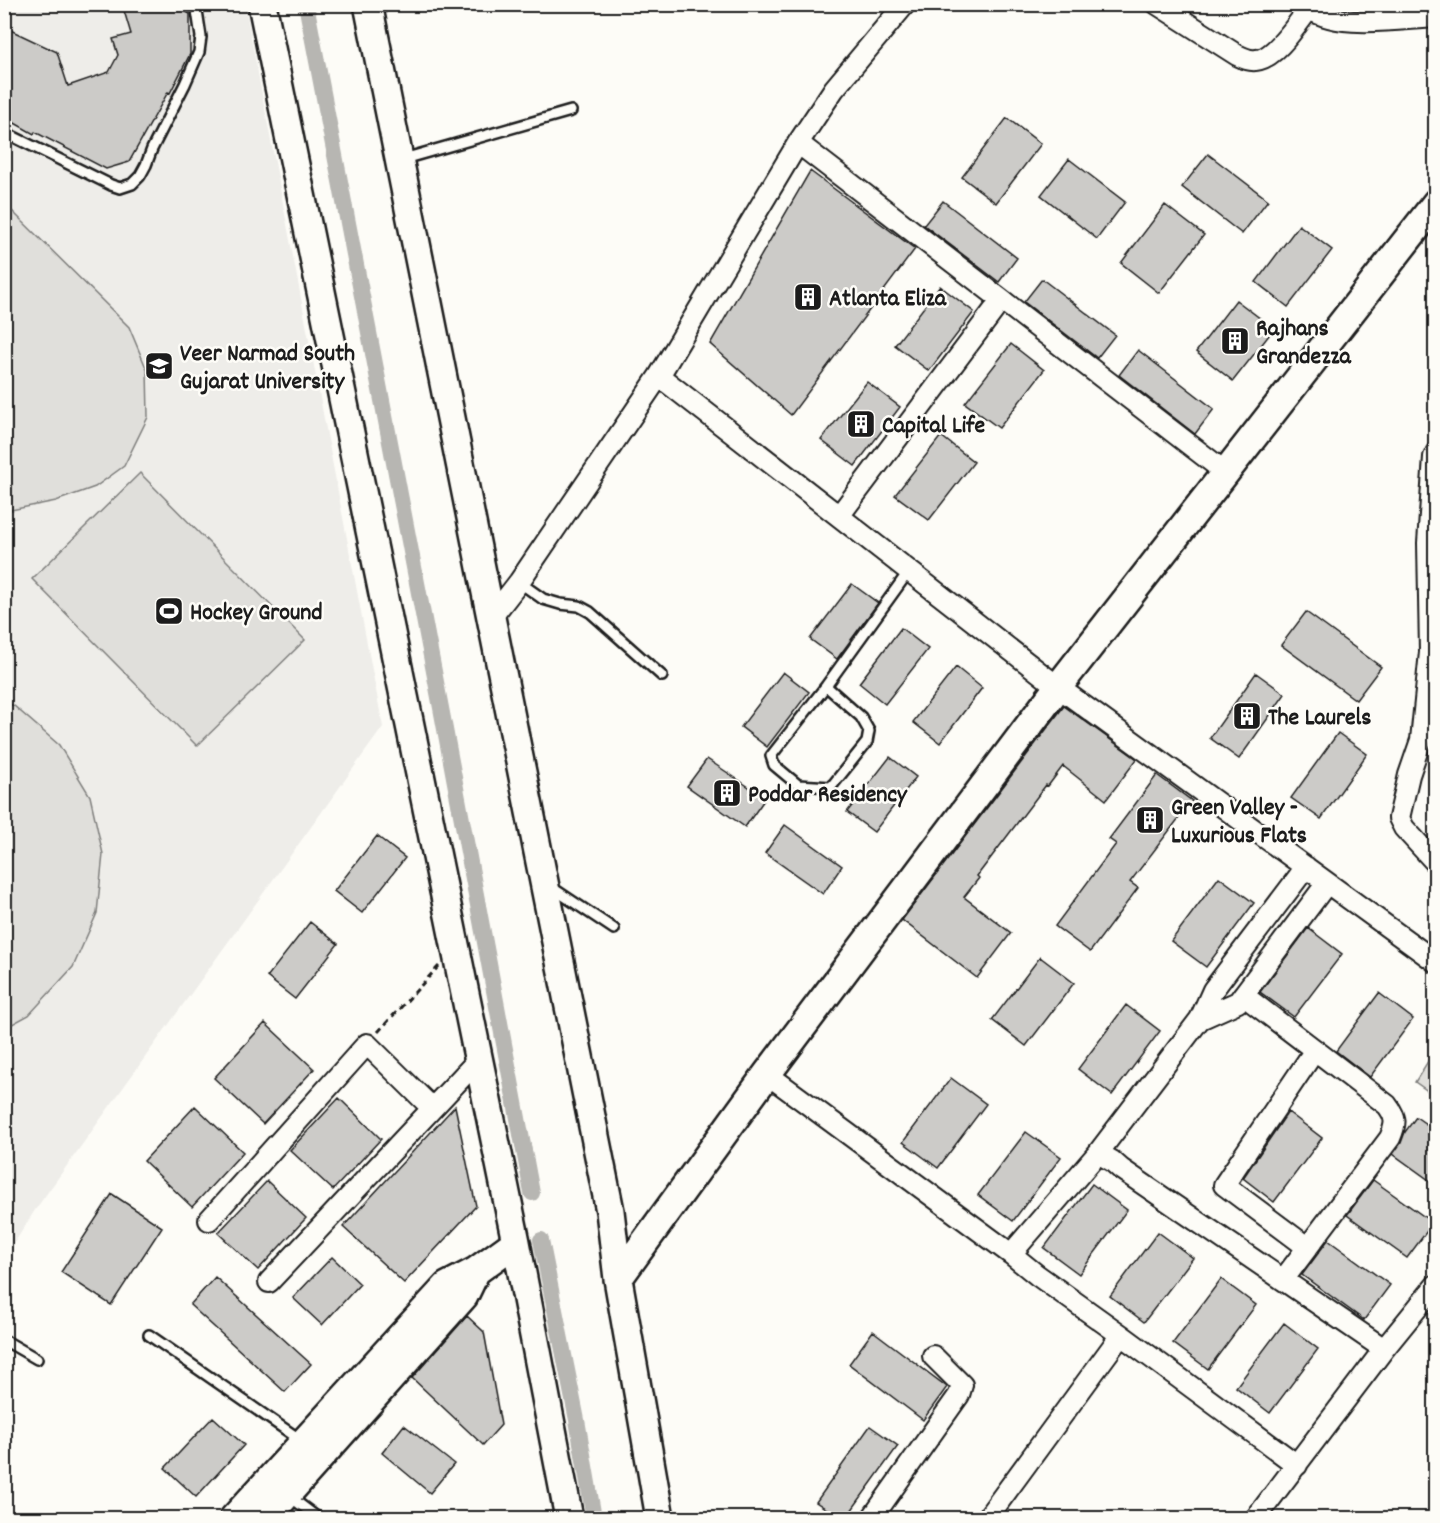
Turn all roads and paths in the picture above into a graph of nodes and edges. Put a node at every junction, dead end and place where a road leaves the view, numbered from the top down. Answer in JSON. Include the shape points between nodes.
{"nodes":[{"id":1,"x":196,"y":4,"type":"edge"},
{"id":2,"x":262,"y":4,"type":"edge"},
{"id":3,"x":368,"y":4,"type":"edge"},
{"id":4,"x":905,"y":4,"type":"edge"},
{"id":5,"x":1157,"y":4,"type":"edge"},
{"id":6,"x":1305,"y":7,"type":"edge"},
{"id":7,"x":1436,"y":17,"type":"edge"},
{"id":8,"x":571,"y":111,"type":"dead end"},
{"id":9,"x":4,"y":132,"type":"edge"},
{"id":10,"x":798,"y":143,"type":"junction"},
{"id":11,"x":399,"y":160,"type":"junction"},
{"id":12,"x":1436,"y":203,"type":"edge"},
{"id":13,"x":994,"y":310,"type":"dead end"},
{"id":14,"x":659,"y":376,"type":"junction"},
{"id":15,"x":1435,"y":456,"type":"edge"},
{"id":16,"x":1225,"y":472,"type":"junction"},
{"id":17,"x":839,"y":516,"type":"junction"},
{"id":18,"x":1432,"y":547,"type":"edge"},
{"id":19,"x":909,"y":571,"type":"junction"},
{"id":20,"x":519,"y":582,"type":"junction"},
{"id":21,"x":492,"y":618,"type":"junction"},
{"id":22,"x":1433,"y":655,"type":"edge"},
{"id":23,"x":662,"y":676,"type":"dead end"},
{"id":24,"x":826,"y":687,"type":"junction"},
{"id":25,"x":1058,"y":687,"type":"junction"},
{"id":26,"x":1421,"y":740,"type":"junction"},
{"id":27,"x":1436,"y":754,"type":"edge"},
{"id":28,"x":1436,"y":863,"type":"edge"},
{"id":29,"x":1306,"y":867,"type":"junction"},
{"id":30,"x":544,"y":882,"type":"junction"},
{"id":31,"x":1327,"y":883,"type":"junction"},
{"id":32,"x":614,"y":929,"type":"dead end"},
{"id":33,"x":455,"y":949,"type":"junction"},
{"id":34,"x":1436,"y":962,"type":"edge"},
{"id":35,"x":1243,"y":995,"type":"junction"},
{"id":36,"x":1200,"y":1019,"type":"junction"},
{"id":37,"x":367,"y":1044,"type":"junction"},
{"id":38,"x":1315,"y":1050,"type":"junction"},
{"id":39,"x":478,"y":1060,"type":"junction"},
{"id":40,"x":767,"y":1074,"type":"junction"},
{"id":41,"x":432,"y":1108,"type":"junction"},
{"id":42,"x":1098,"y":1153,"type":"junction"},
{"id":43,"x":209,"y":1220,"type":"dead end"},
{"id":44,"x":516,"y":1242,"type":"junction"},
{"id":45,"x":1307,"y":1247,"type":"junction"},
{"id":46,"x":1011,"y":1254,"type":"junction"},
{"id":47,"x":476,"y":1271,"type":"junction"},
{"id":48,"x":618,"y":1278,"type":"junction"},
{"id":49,"x":1283,"y":1280,"type":"junction"},
{"id":50,"x":269,"y":1282,"type":"dead end"},
{"id":51,"x":1436,"y":1285,"type":"edge"},
{"id":52,"x":149,"y":1335,"type":"dead end"},
{"id":53,"x":1121,"y":1335,"type":"junction"},
{"id":54,"x":4,"y":1340,"type":"edge"},
{"id":55,"x":1384,"y":1350,"type":"junction"},
{"id":56,"x":933,"y":1356,"type":"dead end"},
{"id":57,"x":38,"y":1359,"type":"dead end"},
{"id":58,"x":304,"y":1443,"type":"junction"},
{"id":59,"x":1297,"y":1465,"type":"junction"},
{"id":60,"x":287,"y":1495,"type":"junction"},
{"id":61,"x":234,"y":1518,"type":"edge"},
{"id":62,"x":266,"y":1518,"type":"edge"},
{"id":63,"x":318,"y":1518,"type":"edge"},
{"id":64,"x":569,"y":1518,"type":"edge"},
{"id":65,"x":660,"y":1518,"type":"edge"},
{"id":66,"x":872,"y":1518,"type":"edge"},
{"id":67,"x":987,"y":1518,"type":"edge"},
{"id":68,"x":1256,"y":1518,"type":"edge"}],
"edges":[{"from":1,"to":9,"type":"lane","via":[[199,52],[146,165],[132,184],[120,188],[111,185]]},
{"from":2,"to":33,"type":"street"},
{"from":3,"to":11,"type":"street"},
{"from":4,"to":10,"type":"street","via":[[834,90]]},
{"from":5,"to":6,"type":"street","via":[[1248,60],[1272,53]]},
{"from":6,"to":7,"type":"street","via":[[1323,16],[1353,22]]},
{"from":8,"to":11,"type":"lane"},
{"from":10,"to":14,"type":"street"},
{"from":10,"to":16,"type":"street"},
{"from":11,"to":21,"type":"street"},
{"from":12,"to":16,"type":"street"},
{"from":13,"to":17,"type":"street"},
{"from":14,"to":17,"type":"street"},
{"from":14,"to":20,"type":"street"},
{"from":15,"to":18,"type":"street"},
{"from":16,"to":25,"type":"street"},
{"from":17,"to":19,"type":"street"},
{"from":18,"to":22,"type":"street"},
{"from":19,"to":24,"type":"lane"},
{"from":19,"to":25,"type":"street"},
{"from":20,"to":21,"type":"street"},
{"from":20,"to":23,"type":"lane","via":[[543,599],[590,612]]},
{"from":21,"to":30,"type":"street"},
{"from":22,"to":26,"type":"street"},
{"from":24,"to":24,"type":"lane","via":[[771,756],[774,765],[798,785],[831,787],[867,742],[869,731],[861,717]]},
{"from":25,"to":29,"type":"street"},
{"from":25,"to":40,"type":"street"},
{"from":26,"to":27,"type":"street"},
{"from":26,"to":28,"type":"street","via":[[1399,818]]},
{"from":29,"to":31,"type":"street"},
{"from":29,"to":36,"type":"street","via":[[1213,990]]},
{"from":30,"to":32,"type":"lane"},
{"from":30,"to":48,"type":"street","via":[[610,1211]]},
{"from":31,"to":34,"type":"street"},
{"from":31,"to":35,"type":"street"},
{"from":33,"to":37,"type":"path"},
{"from":33,"to":39,"type":"street"},
{"from":35,"to":36,"type":"street","via":[[1238,1002]]},
{"from":35,"to":38,"type":"street"},
{"from":36,"to":42,"type":"street"},
{"from":37,"to":41,"type":"street"},
{"from":37,"to":43,"type":"street"},
{"from":38,"to":45,"type":"street","via":[[1388,1105],[1394,1113],[1395,1126],[1390,1138]]},
{"from":38,"to":45,"type":"street","via":[[1224,1185]]},
{"from":39,"to":41,"type":"street"},
{"from":39,"to":44,"type":"street"},
{"from":40,"to":46,"type":"street"},
{"from":40,"to":48,"type":"street"},
{"from":41,"to":50,"type":"street"},
{"from":42,"to":46,"type":"street"},
{"from":42,"to":49,"type":"street"},
{"from":44,"to":47,"type":"street"},
{"from":44,"to":64,"type":"street"},
{"from":45,"to":49,"type":"street"},
{"from":46,"to":53,"type":"street"},
{"from":47,"to":58,"type":"street","via":[[447,1286]]},
{"from":47,"to":60,"type":"street","via":[[464,1296]]},
{"from":48,"to":65,"type":"street"},
{"from":49,"to":55,"type":"street"},
{"from":51,"to":55,"type":"street"},
{"from":52,"to":58,"type":"lane"},
{"from":53,"to":59,"type":"street"},
{"from":53,"to":67,"type":"street"},
{"from":54,"to":57,"type":"lane"},
{"from":55,"to":59,"type":"street"},
{"from":56,"to":66,"type":"street","via":[[962,1385],[959,1395]]},
{"from":58,"to":61,"type":"street"},
{"from":59,"to":68,"type":"street"},
{"from":60,"to":62,"type":"street"},
{"from":60,"to":63,"type":"lane"}]}
